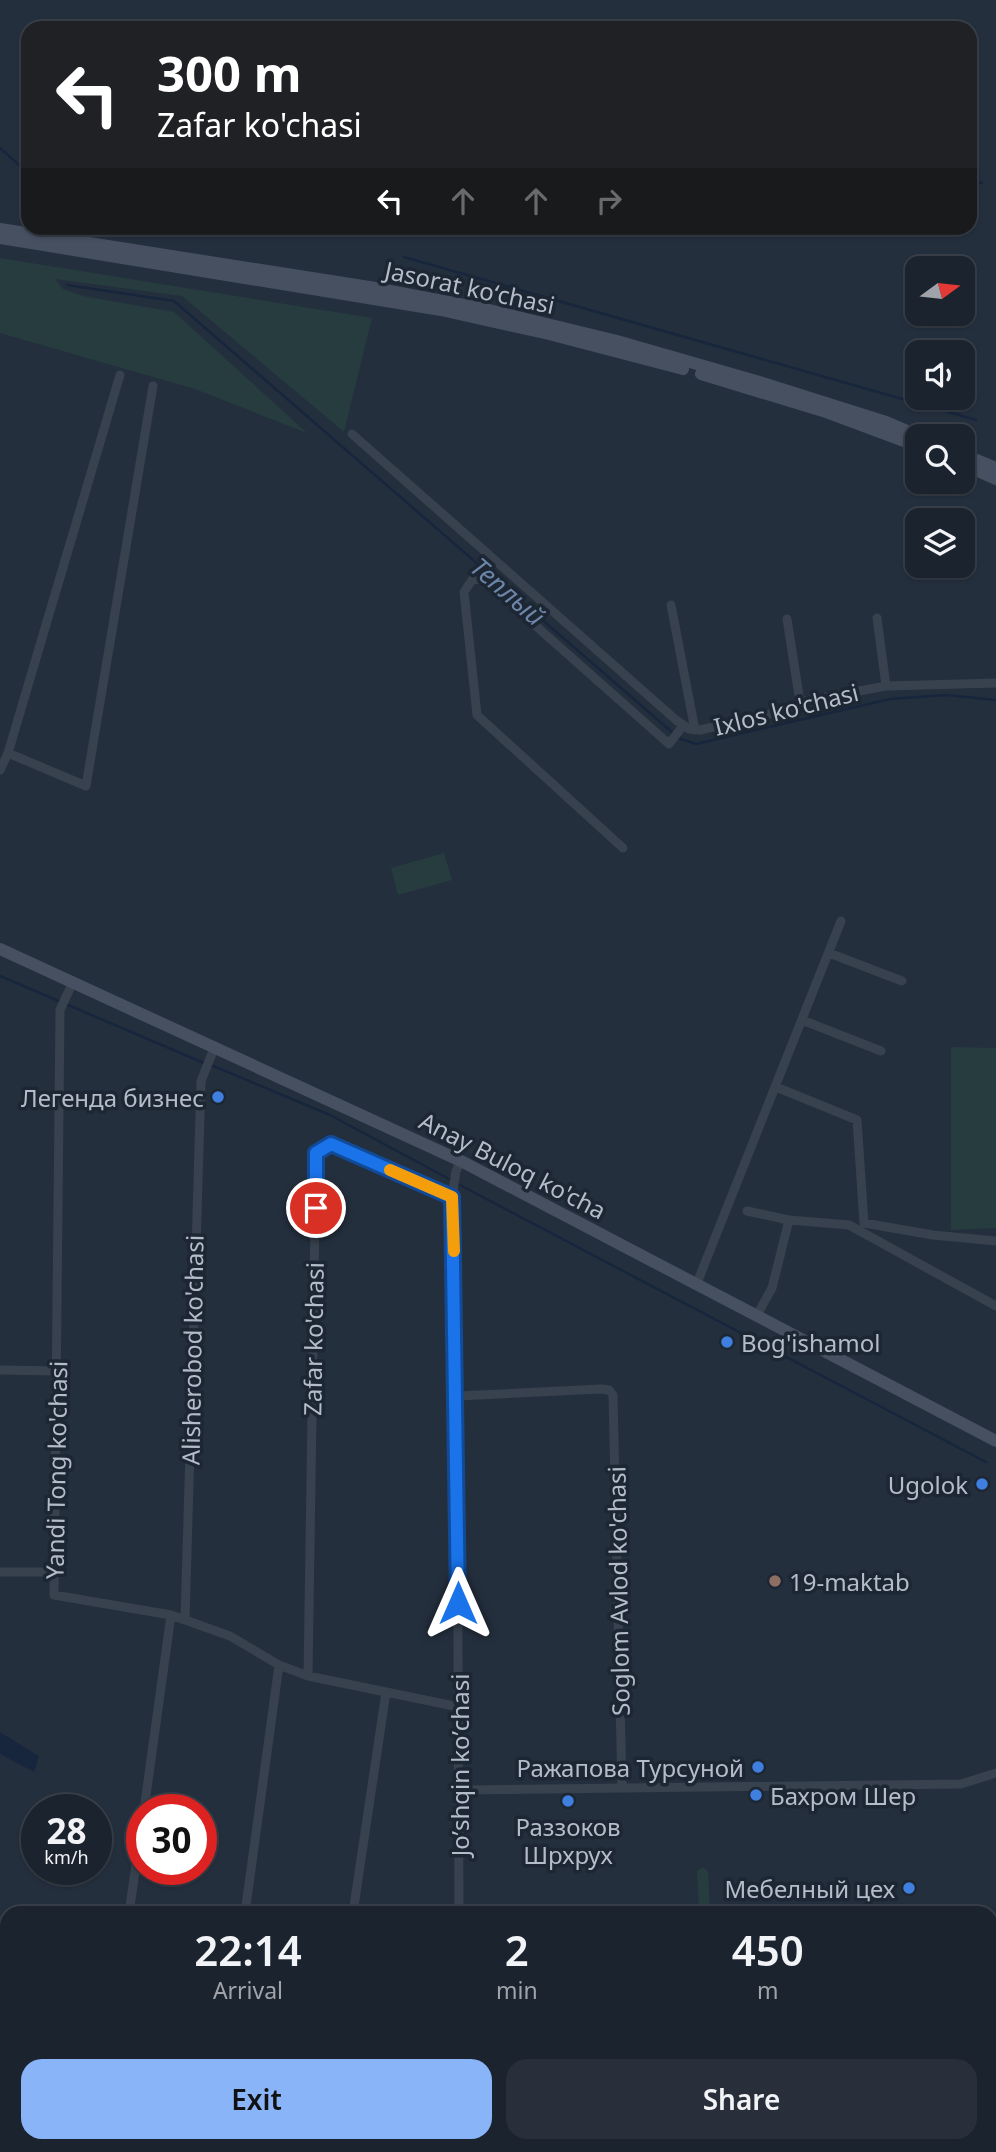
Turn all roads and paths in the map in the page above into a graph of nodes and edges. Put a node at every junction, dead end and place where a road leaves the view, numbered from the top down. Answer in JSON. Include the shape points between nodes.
{"nodes":[{"id":1,"x":0,"y":229,"type":"edge"},
{"id":2,"x":21,"y":232,"type":"edge"},
{"id":3,"x":38,"y":235,"type":"edge"},
{"id":4,"x":0,"y":238,"type":"edge"},
{"id":5,"x":120,"y":375,"type":"dead end"},
{"id":6,"x":153,"y":386,"type":"dead end"},
{"id":7,"x":905,"y":431,"type":"edge"},
{"id":8,"x":352,"y":434,"type":"dead end"},
{"id":9,"x":905,"y":442,"type":"edge"},
{"id":10,"x":975,"y":459,"type":"edge"},
{"id":11,"x":996,"y":468,"type":"edge"},
{"id":12,"x":975,"y":470,"type":"edge"},
{"id":13,"x":996,"y":479,"type":"edge"},
{"id":14,"x":671,"y":605,"type":"dead end"},
{"id":15,"x":877,"y":618,"type":"dead end"},
{"id":16,"x":787,"y":619,"type":"dead end"},
{"id":17,"x":996,"y":683,"type":"edge"},
{"id":18,"x":886,"y":686,"type":"junction"},
{"id":19,"x":800,"y":702,"type":"junction"},
{"id":20,"x":684,"y":726,"type":"junction"},
{"id":21,"x":695,"y":730,"type":"junction"},
{"id":22,"x":8,"y":753,"type":"junction"},
{"id":23,"x":0,"y":770,"type":"edge"},
{"id":24,"x":623,"y":848,"type":"dead end"},
{"id":25,"x":841,"y":921,"type":"dead end"},
{"id":26,"x":0,"y":949,"type":"edge"},
{"id":27,"x":829,"y":953,"type":"junction"},
{"id":28,"x":902,"y":981,"type":"dead end"},
{"id":29,"x":70,"y":986,"type":"junction"},
{"id":30,"x":802,"y":1020,"type":"junction"},
{"id":31,"x":213,"y":1050,"type":"junction"},
{"id":32,"x":881,"y":1051,"type":"dead end"},
{"id":33,"x":776,"y":1087,"type":"junction"},
{"id":34,"x":459,"y":1166,"type":"junction"},
{"id":35,"x":452,"y":1197,"type":"junction"},
{"id":36,"x":747,"y":1211,"type":"dead end"},
{"id":37,"x":789,"y":1220,"type":"junction"},
{"id":38,"x":996,"y":1241,"type":"edge"},
{"id":39,"x":697,"y":1283,"type":"junction"},
{"id":40,"x":996,"y":1306,"type":"edge"},
{"id":41,"x":757,"y":1315,"type":"junction"},
{"id":42,"x":0,"y":1370,"type":"edge"},
{"id":43,"x":57,"y":1371,"type":"junction"},
{"id":44,"x":457,"y":1396,"type":"junction"},
{"id":45,"x":996,"y":1441,"type":"edge"},
{"id":46,"x":0,"y":1572,"type":"edge"},
{"id":47,"x":54,"y":1572,"type":"junction"},
{"id":48,"x":171,"y":1615,"type":"junction"},
{"id":49,"x":185,"y":1619,"type":"junction"},
{"id":50,"x":279,"y":1665,"type":"junction"},
{"id":51,"x":308,"y":1676,"type":"junction"},
{"id":52,"x":386,"y":1692,"type":"junction"},
{"id":53,"x":459,"y":1707,"type":"junction"},
{"id":54,"x":996,"y":1773,"type":"edge"},
{"id":55,"x":622,"y":1788,"type":"junction"},
{"id":56,"x":460,"y":1790,"type":"junction"},
{"id":57,"x":146,"y":1794,"type":"edge"},
{"id":58,"x":134,"y":1885,"type":"edge"},
{"id":59,"x":131,"y":1906,"type":"edge"},
{"id":60,"x":246,"y":1906,"type":"edge"},
{"id":61,"x":354,"y":1906,"type":"edge"},
{"id":62,"x":458,"y":1906,"type":"edge"}],
"edges":[{"from":1,"to":2,"type":"main road","name":"Jasorat koʻchasi"},
{"from":3,"to":7,"type":"main road","name":"Jasorat koʻchasi","via":[[485,309],[756,381]]},
{"from":4,"to":9,"type":"main road","name":"Jasorat koʻchasi","via":[[345,293],[550,334],[789,400]]},
{"from":5,"to":22,"type":"street"},
{"from":6,"to":22,"type":"street","via":[[86,786]]},
{"from":8,"to":20,"type":"street","name":"Ixlos ko'chasi"},
{"from":10,"to":11,"type":"main road"},
{"from":12,"to":13,"type":"main road"},
{"from":14,"to":21,"type":"street"},
{"from":15,"to":18,"type":"street"},
{"from":16,"to":19,"type":"street"},
{"from":17,"to":18,"type":"street","name":"Ixlos ko'chasi"},
{"from":18,"to":19,"type":"street","name":"Ixlos ko'chasi"},
{"from":19,"to":21,"type":"street","name":"Ixlos ko'chasi","via":[[791,709]]},
{"from":20,"to":21,"type":"street","name":"Ixlos ko'chasi"},
{"from":20,"to":24,"type":"street","via":[[669,744],[483,579],[472,580],[464,592],[477,715]]},
{"from":22,"to":23,"type":"street"},
{"from":25,"to":27,"type":"street"},
{"from":26,"to":29,"type":"main road","name":"Anay Buloq ko'cha"},
{"from":27,"to":28,"type":"street"},
{"from":27,"to":30,"type":"street"},
{"from":29,"to":31,"type":"main road","name":"Anay Buloq ko'cha"},
{"from":29,"to":43,"type":"street","name":"Yandi Tong ko'chasi","via":[[60,1006]]},
{"from":30,"to":32,"type":"street"},
{"from":30,"to":33,"type":"street"},
{"from":31,"to":34,"type":"main road","name":"Anay Buloq ko'cha"},
{"from":31,"to":49,"type":"street","name":"Alisherobod ko'chasi","via":[[201,1081]]},
{"from":33,"to":38,"type":"street","via":[[857,1120],[864,1223]]},
{"from":33,"to":39,"type":"street"},
{"from":34,"to":35,"type":"street","name":"Joʼshqin koʼchasi"},
{"from":34,"to":39,"type":"main road","name":"Anay Buloq ko'cha"},
{"from":35,"to":44,"type":"street","name":"Joʼshqin koʼchasi"},
{"from":35,"to":51,"type":"street","name":"Zafar ko'chasi","via":[[331,1144],[316,1153]]},
{"from":36,"to":37,"type":"street"},
{"from":37,"to":40,"type":"street","via":[[849,1225]]},
{"from":37,"to":41,"type":"street","via":[[772,1288]]},
{"from":39,"to":41,"type":"main road","name":"Anay Buloq ko'cha"},
{"from":41,"to":45,"type":"main road","name":"Anay Buloq ko'cha"},
{"from":42,"to":43,"type":"street"},
{"from":43,"to":47,"type":"street","name":"Yandi Tong ko'chasi"},
{"from":44,"to":53,"type":"street","name":"Joʼshqin koʼchasi"},
{"from":44,"to":55,"type":"street","name":"Soglom Avlod ko'chasi","via":[[601,1390],[613,1395]]},
{"from":46,"to":47,"type":"street"},
{"from":47,"to":48,"type":"street","name":"Yandi Tong ko'chasi","via":[[54,1595]]},
{"from":48,"to":49,"type":"street","name":"Yandi Tong ko'chasi"},
{"from":48,"to":57,"type":"street"},
{"from":49,"to":50,"type":"street","name":"Yandi Tong ko'chasi","via":[[230,1636]]},
{"from":50,"to":51,"type":"street","name":"Yandi Tong ko'chasi"},
{"from":50,"to":60,"type":"street"},
{"from":51,"to":52,"type":"street","name":"Yandi Tong ko'chasi"},
{"from":52,"to":53,"type":"street","name":"Yandi Tong ko'chasi"},
{"from":52,"to":61,"type":"street"},
{"from":53,"to":56,"type":"street","name":"Joʼshqin koʼchasi"},
{"from":54,"to":55,"type":"street","via":[[961,1784]]},
{"from":55,"to":56,"type":"street"},
{"from":56,"to":62,"type":"street","name":"Joʼshqin koʼchasi"},
{"from":58,"to":59,"type":"street"}]}
